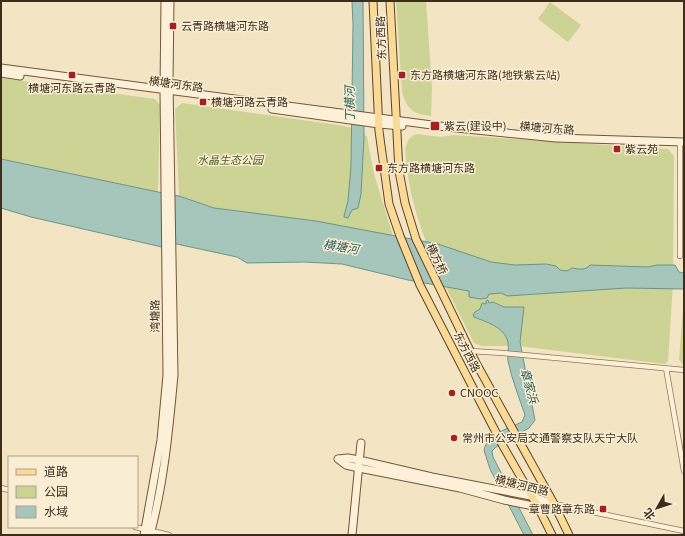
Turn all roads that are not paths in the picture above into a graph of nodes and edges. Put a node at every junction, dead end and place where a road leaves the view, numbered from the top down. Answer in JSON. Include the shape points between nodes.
{"nodes":[{"id":1,"x":165,"y":1,"type":"edge"},
{"id":2,"x":170,"y":1,"type":"edge"},
{"id":3,"x":373,"y":1,"type":"edge"},
{"id":4,"x":390,"y":1,"type":"edge"},
{"id":5,"x":1,"y":68,"type":"edge"},
{"id":6,"x":1,"y":73,"type":"edge"},
{"id":7,"x":167,"y":92,"type":"junction"},
{"id":8,"x":379,"y":121,"type":"junction"},
{"id":9,"x":395,"y":123,"type":"junction"},
{"id":10,"x":682,"y":142,"type":"edge"},
{"id":11,"x":416,"y":239,"type":"joint"},
{"id":12,"x":680,"y":256,"type":"dead end"},
{"id":13,"x":439,"y":288,"type":"joint"},
{"id":14,"x":470,"y":351,"type":"junction"},
{"id":15,"x":666,"y":368,"type":"junction"},
{"id":16,"x":684,"y":370,"type":"edge"},
{"id":17,"x":361,"y":444,"type":"dead end"},
{"id":18,"x":359,"y":460,"type":"junction"},
{"id":19,"x":358,"y":468,"type":"junction"},
{"id":20,"x":684,"y":471,"type":"edge"},
{"id":21,"x":531,"y":496,"type":"junction"},
{"id":22,"x":554,"y":504,"type":"junction"},
{"id":23,"x":538,"y":508,"type":"junction"},
{"id":24,"x":138,"y":528,"type":"edge"},
{"id":25,"x":684,"y":531,"type":"edge"},
{"id":26,"x":148,"y":532,"type":"edge"},
{"id":27,"x":169,"y":535,"type":"edge"},
{"id":28,"x":352,"y":535,"type":"edge"},
{"id":29,"x":552,"y":535,"type":"edge"},
{"id":30,"x":569,"y":535,"type":"edge"}],
"edges":[{"from":1,"to":7,"type":"street"},
{"from":2,"to":7,"type":"street"},
{"from":3,"to":8,"type":"main road","name":"东方西路"},
{"from":4,"to":9,"type":"main road","name":"东方西路"},
{"from":5,"to":7,"type":"street","name":"横塘河东路"},
{"from":6,"to":7,"type":"street","name":"横塘河东路"},
{"from":7,"to":8,"type":"street","name":"横塘河东路"},
{"from":7,"to":26,"type":"street","name":"湾塘路","via":[[167,375]]},
{"from":8,"to":9,"type":"street","name":"横塘河东路"},
{"from":8,"to":21,"type":"main road","name":"东方西路","via":[[389,204],[400,236],[420,285]]},
{"from":9,"to":10,"type":"street","name":"横塘河东路","via":[[555,141],[668,144]]},
{"from":9,"to":11,"type":"main road","name":"东方西路","via":[[398,171]]},
{"from":10,"to":12,"type":"street"},
{"from":11,"to":13,"type":"main road","name":"横方桥"},
{"from":13,"to":14,"type":"main road","name":"东方西路"},
{"from":14,"to":15,"type":"street"},
{"from":14,"to":22,"type":"main road","name":"东方西路"},
{"from":15,"to":16,"type":"street"},
{"from":15,"to":20,"type":"street"},
{"from":17,"to":18,"type":"street"},
{"from":18,"to":19,"type":"street"},
{"from":18,"to":19,"type":"street","name":"横塘河西路","via":[[338,459],[346,465]]},
{"from":18,"to":21,"type":"street","name":"横塘河西路"},
{"from":19,"to":23,"type":"street","name":"横塘河西路","via":[[460,488]]},
{"from":19,"to":28,"type":"street"},
{"from":21,"to":22,"type":"street","name":"横塘河西路"},
{"from":21,"to":23,"type":"main road","name":"东方西路"},
{"from":22,"to":23,"type":"street","name":"横塘河西路"},
{"from":22,"to":25,"type":"street"},
{"from":22,"to":30,"type":"main road","name":"东方西路"},
{"from":23,"to":29,"type":"main road","name":"东方西路"},
{"from":24,"to":26,"type":"street"},
{"from":26,"to":27,"type":"street"}]}
